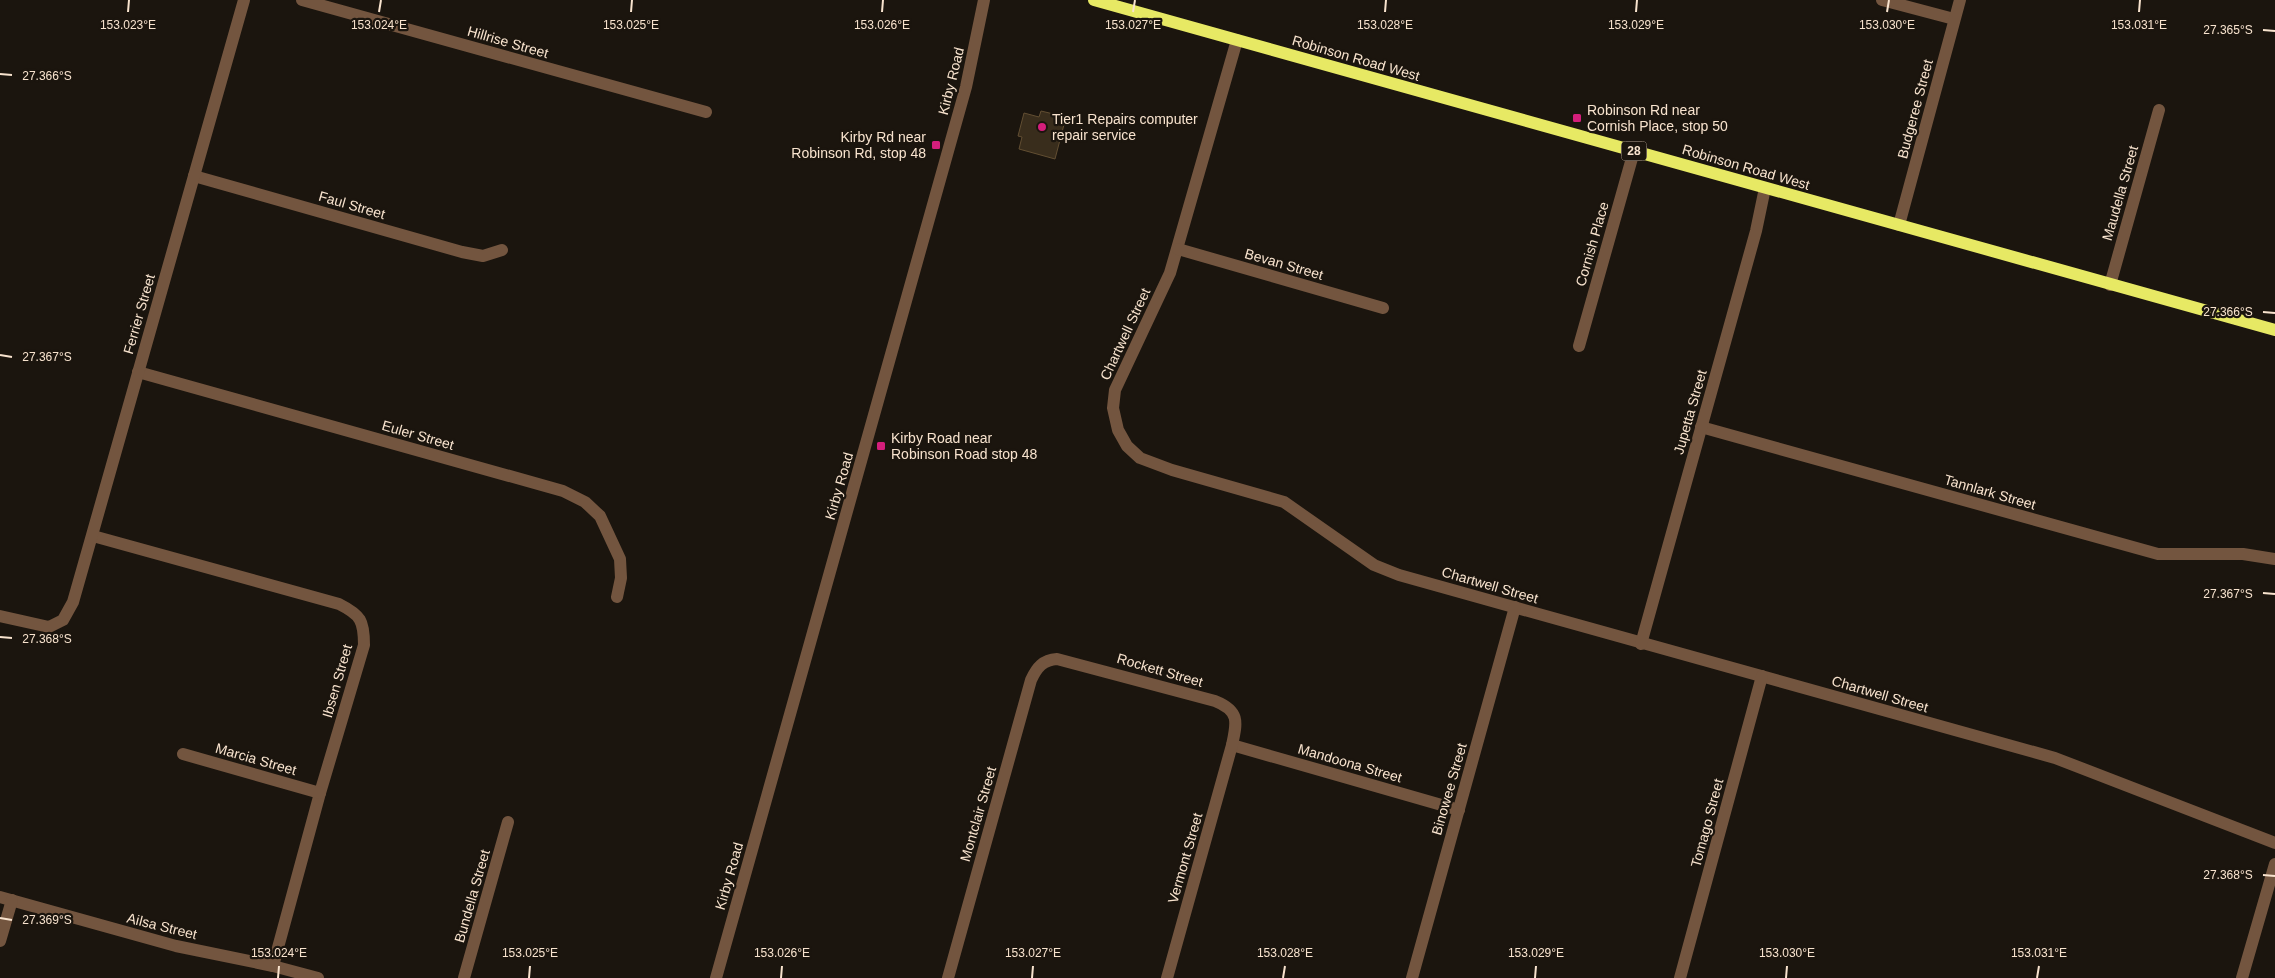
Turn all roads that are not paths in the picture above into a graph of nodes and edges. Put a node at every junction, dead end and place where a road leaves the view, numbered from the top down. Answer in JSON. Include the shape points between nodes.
{"nodes":[{"id":1,"x":244,"y":0,"type":"edge"},
{"id":2,"x":302,"y":0,"type":"edge"},
{"id":3,"x":984,"y":0,"type":"edge"},
{"id":4,"x":1094,"y":0,"type":"edge"},
{"id":5,"x":1882,"y":0,"type":"edge"},
{"id":6,"x":1960,"y":0,"type":"edge"},
{"id":7,"x":1954,"y":19,"type":"junction"},
{"id":8,"x":1237,"y":40,"type":"junction"},
{"id":9,"x":2159,"y":110,"type":"dead end"},
{"id":10,"x":706,"y":112,"type":"dead end"},
{"id":11,"x":1634,"y":151,"type":"junction"},
{"id":12,"x":194,"y":176,"type":"junction"},
{"id":13,"x":1766,"y":188,"type":"junction"},
{"id":14,"x":1899,"y":225,"type":"junction"},
{"id":15,"x":1178,"y":249,"type":"junction"},
{"id":16,"x":502,"y":250,"type":"dead end"},
{"id":17,"x":2110,"y":285,"type":"junction"},
{"id":18,"x":1383,"y":308,"type":"dead end"},
{"id":19,"x":2275,"y":330,"type":"edge"},
{"id":20,"x":1579,"y":346,"type":"dead end"},
{"id":21,"x":138,"y":372,"type":"junction"},
{"id":22,"x":1701,"y":427,"type":"junction"},
{"id":23,"x":93,"y":536,"type":"junction"},
{"id":24,"x":2275,"y":559,"type":"edge"},
{"id":25,"x":617,"y":597,"type":"dead end"},
{"id":26,"x":1515,"y":607,"type":"junction"},
{"id":27,"x":0,"y":616,"type":"edge"},
{"id":28,"x":1641,"y":644,"type":"junction"},
{"id":29,"x":1044,"y":662,"type":"joint"},
{"id":30,"x":1762,"y":676,"type":"junction"},
{"id":31,"x":1232,"y":745,"type":"junction"},
{"id":32,"x":184,"y":754,"type":"dead end"},
{"id":33,"x":320,"y":793,"type":"junction"},
{"id":34,"x":1458,"y":810,"type":"junction"},
{"id":35,"x":508,"y":822,"type":"dead end"},
{"id":36,"x":2275,"y":843,"type":"edge"},
{"id":37,"x":2275,"y":864,"type":"edge"},
{"id":38,"x":6,"y":899,"type":"edge"},
{"id":39,"x":0,"y":941,"type":"edge"},
{"id":40,"x":273,"y":966,"type":"junction"},
{"id":41,"x":318,"y":978,"type":"edge"},
{"id":42,"x":464,"y":978,"type":"edge"},
{"id":43,"x":716,"y":978,"type":"edge"},
{"id":44,"x":948,"y":978,"type":"edge"},
{"id":45,"x":1167,"y":978,"type":"edge"},
{"id":46,"x":1412,"y":978,"type":"edge"},
{"id":47,"x":1680,"y":978,"type":"edge"},
{"id":48,"x":2242,"y":978,"type":"edge"}],
"edges":[{"from":1,"to":12,"type":"street","name":"Ferrier Street"},
{"from":2,"to":10,"type":"street","name":"Hillrise Street"},
{"from":3,"to":43,"type":"street","name":"Kirby Road","via":[[966,87]]},
{"from":4,"to":8,"type":"main road","name":"Robinson Road West","number":"28"},
{"from":5,"to":7,"type":"street"},
{"from":6,"to":7,"type":"street","name":"Budgeree Street"},
{"from":7,"to":14,"type":"street","name":"Budgeree Street"},
{"from":8,"to":11,"type":"main road","name":"Robinson Road West","number":"28"},
{"from":8,"to":15,"type":"street","name":"Chartwell Street"},
{"from":9,"to":17,"type":"street","name":"Maudella Street"},
{"from":11,"to":13,"type":"main road","name":"Robinson Road West","number":"28"},
{"from":11,"to":20,"type":"street","name":"Cornish Place"},
{"from":12,"to":16,"type":"street","name":"Faul Street","via":[[462,252],[483,256]]},
{"from":12,"to":21,"type":"street","name":"Ferrier Street"},
{"from":13,"to":14,"type":"main road","name":"Robinson Road West","number":"28"},
{"from":13,"to":22,"type":"street","name":"Jupetta Street"},
{"from":14,"to":17,"type":"main road","name":"Robinson Road West","number":"28"},
{"from":15,"to":18,"type":"street","name":"Bevan Street"},
{"from":15,"to":26,"type":"street","name":"Chartwell Street","via":[[1115,390],[1114,419],[1127,446],[1140,458],[1159,466],[1284,502],[1386,570]]},
{"from":17,"to":19,"type":"main road","name":"Robinson Road West","number":"28"},
{"from":21,"to":23,"type":"street","name":"Ferrier Street"},
{"from":21,"to":25,"type":"street","name":"Euler Street","via":[[563,490],[585,502],[600,516],[620,559]]},
{"from":22,"to":24,"type":"street","name":"Tannlark Street","via":[[2158,554],[2242,554]]},
{"from":22,"to":28,"type":"street","name":"Jupetta Street"},
{"from":23,"to":27,"type":"street","name":"Ferrier Street","via":[[73,602],[63,620],[49,627]]},
{"from":23,"to":33,"type":"street","name":"Ibsen Street","via":[[339,604],[354,611],[364,625],[364,645]]},
{"from":26,"to":28,"type":"street","name":"Chartwell Street"},
{"from":26,"to":34,"type":"street","name":"Binowee Street"},
{"from":28,"to":30,"type":"street","name":"Chartwell Street"},
{"from":29,"to":31,"type":"street","name":"Rockett Street","via":[[1057,658],[1070,661],[1224,704],[1235,717]]},
{"from":29,"to":44,"type":"street","name":"Montclair Street","via":[[1031,680]]},
{"from":30,"to":36,"type":"street","name":"Chartwell Street","via":[[2055,758]]},
{"from":30,"to":47,"type":"street","name":"Tomago Street"},
{"from":31,"to":34,"type":"street","name":"Mandoona Street"},
{"from":31,"to":45,"type":"street","name":"Vermont Street"},
{"from":32,"to":33,"type":"street","name":"Marcia Street"},
{"from":33,"to":40,"type":"street","name":"Ibsen Street"},
{"from":34,"to":46,"type":"street","name":"Binowee Street"},
{"from":35,"to":42,"type":"street","name":"Bundella Street"},
{"from":37,"to":48,"type":"street"},
{"from":38,"to":39,"type":"street"},
{"from":38,"to":40,"type":"street","name":"Ailsa Street","via":[[176,946]]},
{"from":40,"to":41,"type":"street","name":"Ailsa Street"}]}
